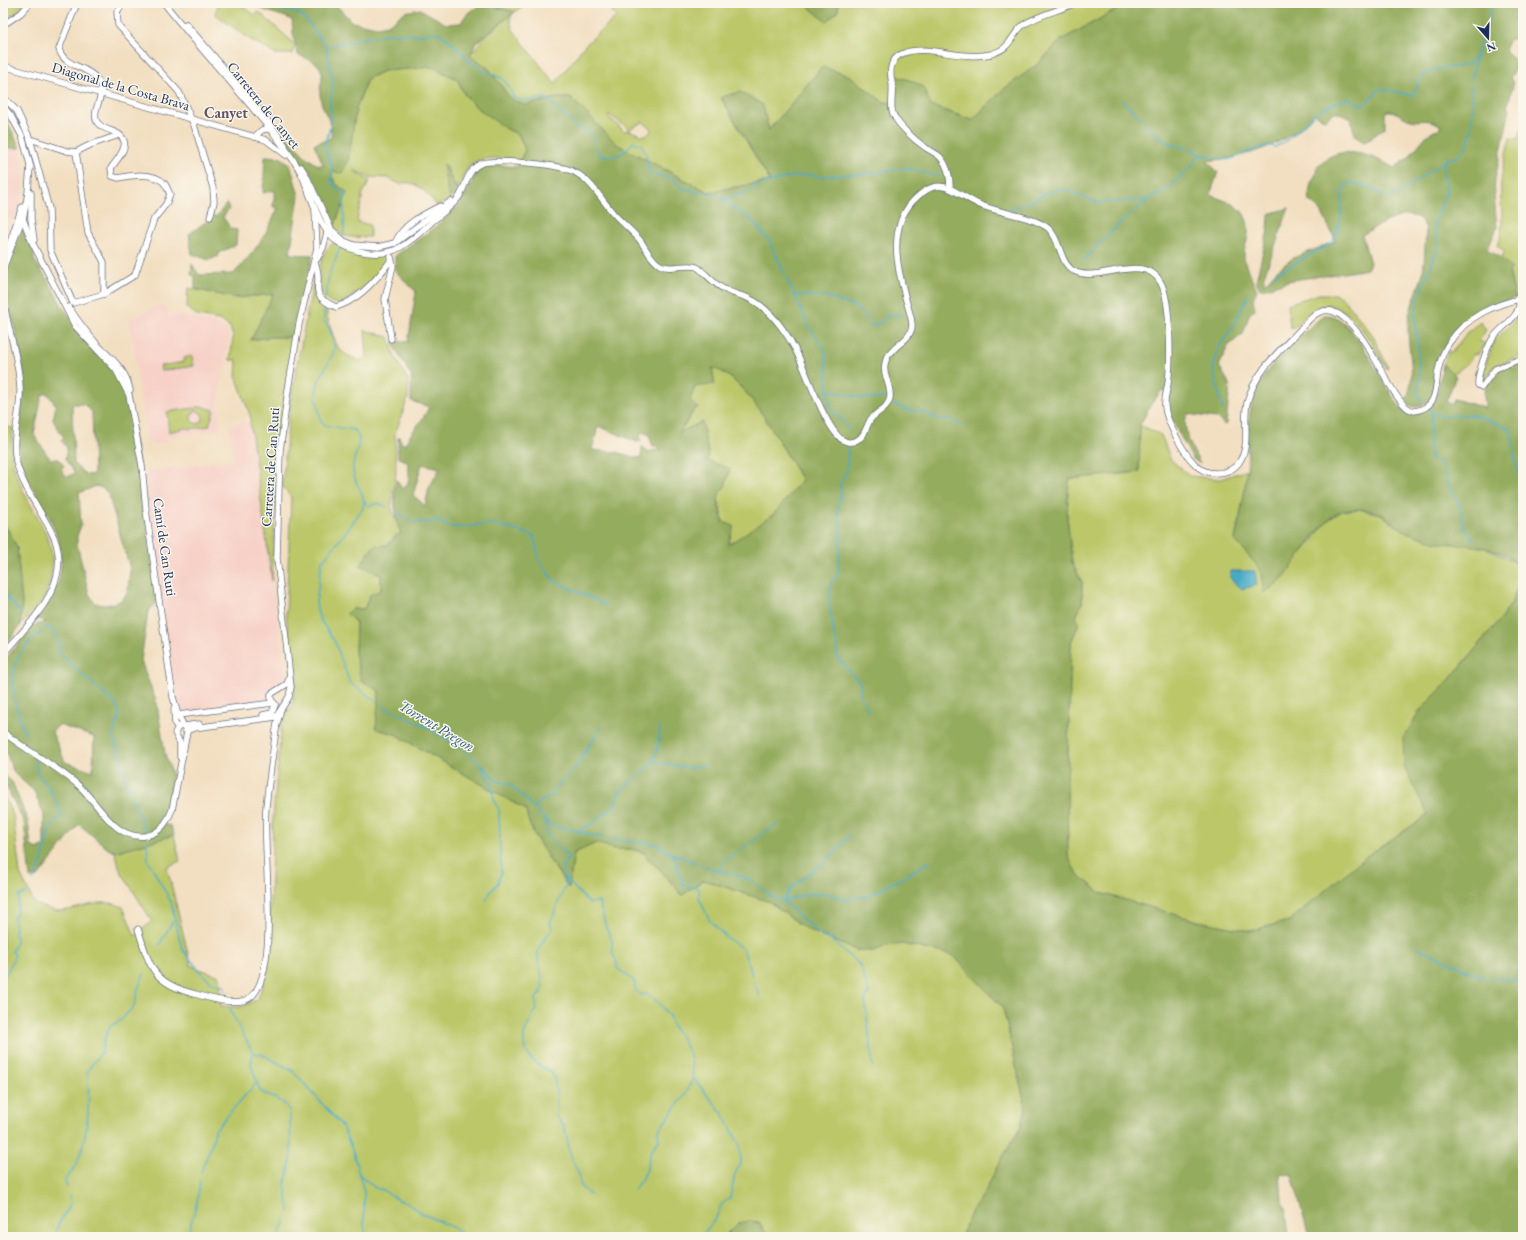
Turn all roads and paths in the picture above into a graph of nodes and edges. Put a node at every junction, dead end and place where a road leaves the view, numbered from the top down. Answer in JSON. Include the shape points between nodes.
{"nodes":[{"id":1,"x":30,"y":3,"type":"edge"},
{"id":2,"x":77,"y":3,"type":"edge"},
{"id":3,"x":123,"y":3,"type":"edge"},
{"id":4,"x":164,"y":3,"type":"edge"},
{"id":5,"x":168,"y":3,"type":"edge"},
{"id":6,"x":1075,"y":3,"type":"edge"},
{"id":7,"x":3,"y":25,"type":"edge"},
{"id":8,"x":3,"y":66,"type":"edge"},
{"id":9,"x":102,"y":92,"type":"junction"},
{"id":10,"x":3,"y":97,"type":"edge"},
{"id":11,"x":253,"y":104,"type":"junction"},
{"id":12,"x":3,"y":106,"type":"edge"},
{"id":13,"x":259,"y":116,"type":"junction"},
{"id":14,"x":190,"y":119,"type":"junction"},
{"id":15,"x":270,"y":129,"type":"junction"},
{"id":16,"x":260,"y":131,"type":"junction"},
{"id":17,"x":119,"y":135,"type":"junction"},
{"id":18,"x":255,"y":137,"type":"junction"},
{"id":19,"x":30,"y":139,"type":"junction"},
{"id":20,"x":266,"y":140,"type":"junction"},
{"id":21,"x":285,"y":145,"type":"junction"},
{"id":22,"x":76,"y":152,"type":"junction"},
{"id":23,"x":295,"y":164,"type":"junction"},
{"id":24,"x":30,"y":166,"type":"junction"},
{"id":25,"x":28,"y":182,"type":"junction"},
{"id":26,"x":950,"y":187,"type":"junction"},
{"id":27,"x":462,"y":189,"type":"junction"},
{"id":28,"x":31,"y":193,"type":"junction"},
{"id":29,"x":317,"y":201,"type":"junction"},
{"id":30,"x":449,"y":202,"type":"junction"},
{"id":31,"x":315,"y":208,"type":"junction"},
{"id":32,"x":210,"y":217,"type":"dead end"},
{"id":33,"x":23,"y":219,"type":"junction"},
{"id":34,"x":435,"y":219,"type":"junction"},
{"id":35,"x":408,"y":225,"type":"junction"},
{"id":36,"x":413,"y":231,"type":"junction"},
{"id":37,"x":328,"y":232,"type":"junction"},
{"id":38,"x":336,"y":237,"type":"junction"},
{"id":39,"x":318,"y":242,"type":"junction"},
{"id":40,"x":395,"y":243,"type":"junction"},
{"id":41,"x":36,"y":246,"type":"junction"},
{"id":42,"x":354,"y":247,"type":"junction"},
{"id":43,"x":323,"y":248,"type":"junction"},
{"id":44,"x":390,"y":251,"type":"junction"},
{"id":45,"x":391,"y":260,"type":"junction"},
{"id":46,"x":3,"y":262,"type":"edge"},
{"id":47,"x":315,"y":262,"type":"junction"},
{"id":48,"x":3,"y":269,"type":"edge"},
{"id":49,"x":104,"y":294,"type":"junction"},
{"id":50,"x":3,"y":297,"type":"edge"},
{"id":51,"x":61,"y":297,"type":"junction"},
{"id":52,"x":1521,"y":298,"type":"edge"},
{"id":53,"x":73,"y":322,"type":"junction"},
{"id":54,"x":90,"y":336,"type":"junction"},
{"id":55,"x":390,"y":339,"type":"dead end"},
{"id":56,"x":98,"y":351,"type":"junction"},
{"id":57,"x":1523,"y":358,"type":"edge"},
{"id":58,"x":118,"y":365,"type":"junction"},
{"id":59,"x":123,"y":382,"type":"junction"},
{"id":60,"x":131,"y":401,"type":"junction"},
{"id":61,"x":3,"y":654,"type":"edge"},
{"id":62,"x":289,"y":676,"type":"junction"},
{"id":63,"x":278,"y":689,"type":"junction"},
{"id":64,"x":173,"y":697,"type":"junction"},
{"id":65,"x":286,"y":701,"type":"junction"},
{"id":66,"x":274,"y":706,"type":"junction"},
{"id":67,"x":278,"y":714,"type":"junction"},
{"id":68,"x":178,"y":716,"type":"junction"},
{"id":69,"x":185,"y":730,"type":"junction"},
{"id":70,"x":3,"y":732,"type":"edge"},
{"id":71,"x":178,"y":737,"type":"junction"},
{"id":72,"x":181,"y":768,"type":"junction"},
{"id":73,"x":138,"y":928,"type":"dead end"}],
"edges":[{"from":1,"to":7,"type":"street","via":[[21,13]]},
{"from":2,"to":9,"type":"street","via":[[59,49],[64,59],[95,76]]},
{"from":3,"to":14,"type":"street","via":[[117,12],[118,24],[179,92]]},
{"from":4,"to":13,"type":"street","name":"Carretera de Canyet"},
{"from":5,"to":11,"type":"street","name":"Carretera de Canyet"},
{"from":6,"to":26,"type":"street","via":[[1028,22],[1018,31],[1010,44],[992,53],[958,56],[914,49],[901,54],[892,62],[892,110],[895,117],[914,139],[941,157],[947,167]]},
{"from":8,"to":9,"type":"street","name":"Diagonal de la Costa Brava"},
{"from":9,"to":14,"type":"street","name":"Diagonal de la Costa Brava"},
{"from":9,"to":17,"type":"street","via":[[96,115],[97,121],[105,129]]},
{"from":10,"to":19,"type":"street","via":[[17,111]]},
{"from":11,"to":15,"type":"street"},
{"from":11,"to":21,"type":"street","name":"Carretera de Canyet"},
{"from":12,"to":24,"type":"street","via":[[22,136]]},
{"from":13,"to":15,"type":"street","name":"Carretera de Canyet"},
{"from":13,"to":16,"type":"street"},
{"from":14,"to":18,"type":"street","name":"Diagonal de la Costa Brava"},
{"from":14,"to":32,"type":"street","via":[[213,188],[214,202]]},
{"from":15,"to":16,"type":"street"},
{"from":15,"to":20,"type":"street"},
{"from":15,"to":21,"type":"street"},
{"from":15,"to":23,"type":"street","name":"Carretera de Canyet"},
{"from":16,"to":18,"type":"street"},
{"from":17,"to":22,"type":"street"},
{"from":17,"to":49,"type":"street","via":[[124,141],[124,148],[111,168],[112,176],[118,178],[132,174],[159,179],[166,184],[170,194],[154,220],[135,275]]},
{"from":18,"to":20,"type":"street","name":"Diagonal de la Costa Brava"},
{"from":19,"to":22,"type":"street"},
{"from":19,"to":49,"type":"street","via":[[48,209],[50,250],[74,303]]},
{"from":20,"to":23,"type":"street"},
{"from":21,"to":29,"type":"street","name":"Carretera de Canyet","via":[[304,173]]},
{"from":22,"to":49,"type":"street","via":[[88,232],[104,262]]},
{"from":23,"to":31,"type":"street","name":"Carretera de Canyet"},
{"from":24,"to":25,"type":"street"},
{"from":24,"to":28,"type":"street"},
{"from":25,"to":33,"type":"street"},
{"from":25,"to":46,"type":"street","via":[[22,208]]},
{"from":26,"to":27,"type":"street","via":[[936,186],[921,194],[907,209],[898,225],[898,262],[912,328],[886,360],[884,373],[890,394],[889,401],[871,419],[860,438],[849,442],[841,440],[833,431],[794,346],[767,312],[751,299],[726,290],[697,267],[660,265],[584,176],[558,167],[488,161],[482,162],[472,170]]},
{"from":26,"to":52,"type":"street","via":[[979,204],[1048,228],[1054,235],[1066,264],[1076,272],[1093,274],[1128,268],[1149,273],[1160,280],[1166,304],[1169,342],[1166,416],[1192,461],[1202,470],[1210,472],[1228,471],[1240,460],[1245,445],[1247,405],[1257,380],[1266,366],[1317,313],[1332,311],[1352,324],[1405,408],[1414,411],[1426,406],[1434,398],[1441,360],[1450,342],[1464,326],[1488,308]]},
{"from":27,"to":30,"type":"street"},
{"from":27,"to":34,"type":"street","via":[[458,199]]},
{"from":28,"to":33,"type":"street"},
{"from":28,"to":41,"type":"street","name":"Camí de Can Ruti","via":[[31,219]]},
{"from":29,"to":37,"type":"street"},
{"from":29,"to":38,"type":"street"},
{"from":30,"to":35,"type":"street"},
{"from":30,"to":36,"type":"street"},
{"from":31,"to":37,"type":"street","name":"Carretera de Canyet"},
{"from":31,"to":39,"type":"street","name":"Carretera de Can Ruti"},
{"from":33,"to":41,"type":"street","name":"Camí de Can Ruti"},
{"from":33,"to":48,"type":"street"},
{"from":34,"to":36,"type":"street"},
{"from":34,"to":44,"type":"street","via":[[406,244]]},
{"from":35,"to":36,"type":"street"},
{"from":35,"to":40,"type":"street"},
{"from":36,"to":40,"type":"street"},
{"from":36,"to":44,"type":"street","via":[[411,236]]},
{"from":37,"to":38,"type":"street"},
{"from":37,"to":39,"type":"street","via":[[321,234]]},
{"from":37,"to":43,"type":"street"},
{"from":38,"to":42,"type":"street"},
{"from":38,"to":43,"type":"street"},
{"from":39,"to":47,"type":"street","name":"Carretera de Can Ruti"},
{"from":40,"to":42,"type":"street","via":[[386,246]]},
{"from":41,"to":51,"type":"street","name":"Camí de Can Ruti"},
{"from":42,"to":44,"type":"street","via":[[367,252]]},
{"from":43,"to":47,"type":"street","name":"Carretera de Can Ruti"},
{"from":44,"to":45,"type":"street"},
{"from":45,"to":47,"type":"street","via":[[351,301],[336,306],[321,300],[317,289],[318,269]]},
{"from":45,"to":55,"type":"street","via":[[393,266],[385,299]]},
{"from":47,"to":62,"type":"street","name":"Carretera de Can Ruti","via":[[299,324],[280,451],[277,558]]},
{"from":50,"to":61,"type":"street","via":[[20,378],[14,445],[16,460],[21,475],[53,535],[59,562],[57,577],[49,597]]},
{"from":51,"to":53,"type":"street","name":"Camí de Can Ruti"},
{"from":51,"to":54,"type":"street","name":"Camí de Can Ruti"},
{"from":52,"to":57,"type":"street","via":[[1516,315],[1495,335],[1490,344],[1478,385],[1482,386],[1495,369]]},
{"from":53,"to":54,"type":"street","name":"Camí de Can Ruti"},
{"from":53,"to":56,"type":"street","name":"Camí de Can Ruti"},
{"from":54,"to":58,"type":"street","name":"Camí de Can Ruti"},
{"from":56,"to":58,"type":"street","name":"Camí de Can Ruti"},
{"from":56,"to":59,"type":"street","name":"Camí de Can Ruti","via":[[116,370]]},
{"from":58,"to":59,"type":"street","name":"Camí de Can Ruti"},
{"from":58,"to":60,"type":"street","name":"Camí de Can Ruti","via":[[127,377]]},
{"from":59,"to":60,"type":"street","name":"Camí de Can Ruti"},
{"from":60,"to":64,"type":"street","name":"Camí de Can Ruti"},
{"from":62,"to":63,"type":"street","via":[[287,684]]},
{"from":62,"to":65,"type":"street","name":"Carretera de Can Ruti","via":[[290,693]]},
{"from":63,"to":65,"type":"street","via":[[284,691]]},
{"from":63,"to":66,"type":"street","via":[[271,694]]},
{"from":64,"to":68,"type":"street","name":"Camí de Can Ruti"},
{"from":64,"to":69,"type":"street","name":"Camí de Can Ruti","via":[[175,724]]},
{"from":65,"to":66,"type":"street","via":[[280,706]]},
{"from":65,"to":67,"type":"street","name":"Carretera de Can Ruti"},
{"from":66,"to":67,"type":"street"},
{"from":66,"to":68,"type":"street"},
{"from":66,"to":69,"type":"street","via":[[272,713],[267,715]]},
{"from":67,"to":69,"type":"street"},
{"from":67,"to":73,"type":"street","via":[[266,808],[268,943],[264,970],[257,990],[247,1000],[230,1002],[177,990],[165,984],[153,969]]},
{"from":68,"to":69,"type":"street","name":"Camí de Can Ruti"},
{"from":69,"to":71,"type":"street"},
{"from":69,"to":71,"type":"street","via":[[174,732]]},
{"from":69,"to":72,"type":"street"},
{"from":70,"to":72,"type":"street","via":[[80,786],[121,830],[138,837],[156,832],[168,820]]},
{"from":71,"to":72,"type":"street"}]}
